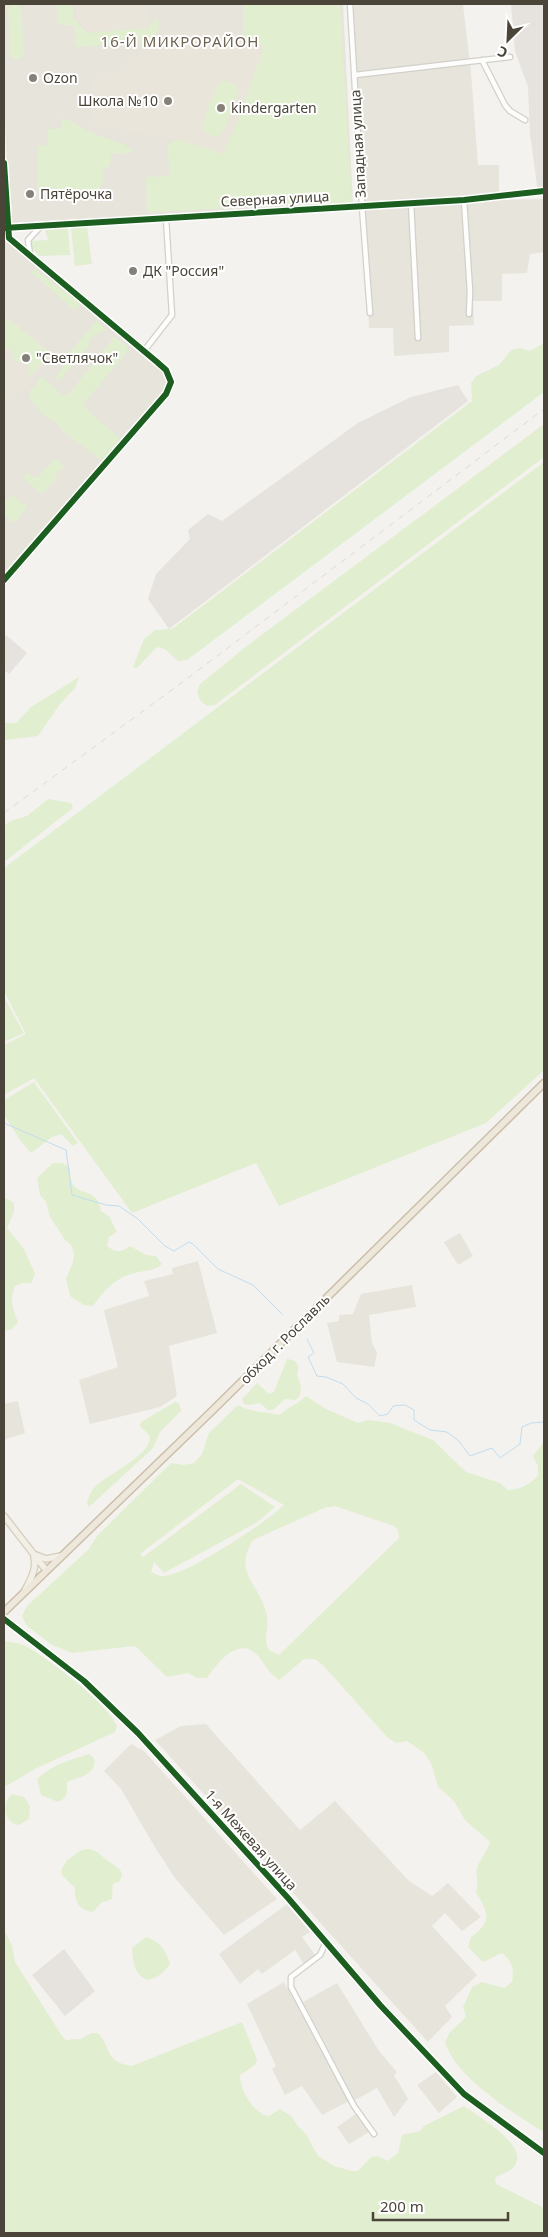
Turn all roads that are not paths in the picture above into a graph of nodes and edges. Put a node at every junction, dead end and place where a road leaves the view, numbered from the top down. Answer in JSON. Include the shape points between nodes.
{"nodes":[{"id":1,"x":350,"y":4,"type":"edge"},
{"id":2,"x":510,"y":57,"type":"dead end"},
{"id":3,"x":482,"y":60,"type":"junction"},
{"id":4,"x":355,"y":75,"type":"junction"},
{"id":5,"x":525,"y":120,"type":"dead end"},
{"id":6,"x":4,"y":163,"type":"edge"},
{"id":7,"x":544,"y":191,"type":"edge"},
{"id":8,"x":464,"y":200,"type":"junction"},
{"id":9,"x":411,"y":203,"type":"junction"},
{"id":10,"x":362,"y":206,"type":"junction"},
{"id":11,"x":166,"y":218,"type":"junction"},
{"id":12,"x":42,"y":226,"type":"junction"},
{"id":13,"x":5,"y":228,"type":"edge"},
{"id":14,"x":31,"y":256,"type":"junction"},
{"id":15,"x":370,"y":313,"type":"dead end"},
{"id":16,"x":469,"y":314,"type":"dead end"},
{"id":17,"x":418,"y":338,"type":"dead end"},
{"id":18,"x":144,"y":351,"type":"junction"},
{"id":19,"x":4,"y":580,"type":"edge"},
{"id":20,"x":544,"y":1084,"type":"edge"},
{"id":21,"x":4,"y":1516,"type":"edge"},
{"id":22,"x":32,"y":1553,"type":"junction"},
{"id":23,"x":61,"y":1556,"type":"junction"},
{"id":24,"x":46,"y":1570,"type":"junction"},
{"id":25,"x":24,"y":1592,"type":"junction"},
{"id":26,"x":4,"y":1612,"type":"edge"},
{"id":27,"x":4,"y":1620,"type":"edge"},
{"id":28,"x":326,"y":1942,"type":"junction"},
{"id":29,"x":374,"y":2134,"type":"dead end"},
{"id":30,"x":544,"y":2153,"type":"edge"}],
"edges":[{"from":1,"to":4,"type":"street","name":"Западная улица"},
{"from":2,"to":3,"type":"street"},
{"from":3,"to":4,"type":"street"},
{"from":3,"to":5,"type":"street","via":[[505,105]]},
{"from":4,"to":10,"type":"street","name":"Западная улица"},
{"from":6,"to":13,"type":"street"},
{"from":7,"to":8,"type":"street","name":"Северная улица"},
{"from":8,"to":9,"type":"street","name":"Северная улица"},
{"from":8,"to":16,"type":"street"},
{"from":9,"to":10,"type":"street","name":"Северная улица"},
{"from":9,"to":17,"type":"street"},
{"from":10,"to":11,"type":"street","name":"Северная улица"},
{"from":10,"to":15,"type":"street","name":"Западная улица"},
{"from":11,"to":12,"type":"street","name":"Северная улица"},
{"from":11,"to":18,"type":"street","via":[[172,315]]},
{"from":12,"to":13,"type":"street","name":"Северная улица"},
{"from":12,"to":14,"type":"street","via":[[28,240]]},
{"from":13,"to":14,"type":"street","via":[[9,238]]},
{"from":14,"to":18,"type":"street"},
{"from":18,"to":19,"type":"street","via":[[170,377],[166,394]]},
{"from":20,"to":23,"type":"highway","name":"обход г. Рославль"},
{"from":21,"to":22,"type":"main road"},
{"from":22,"to":23,"type":"main road","via":[[46,1559]]},
{"from":22,"to":24,"type":"main road"},
{"from":22,"to":25,"type":"main road","via":[[35,1566]]},
{"from":23,"to":24,"type":"highway","name":"обход г. Рославль"},
{"from":24,"to":25,"type":"highway","name":"обход г. Рославль"},
{"from":25,"to":26,"type":"highway","name":"обход г. Рославль"},
{"from":27,"to":28,"type":"street","name":"1-я Межевая улица","via":[[84,1681],[138,1733]]},
{"from":28,"to":29,"type":"street","via":[[320,1955],[291,1977],[291,1987],[354,2106]]},
{"from":28,"to":30,"type":"street","name":"1-я Межевая улица","via":[[464,2094]]}]}
